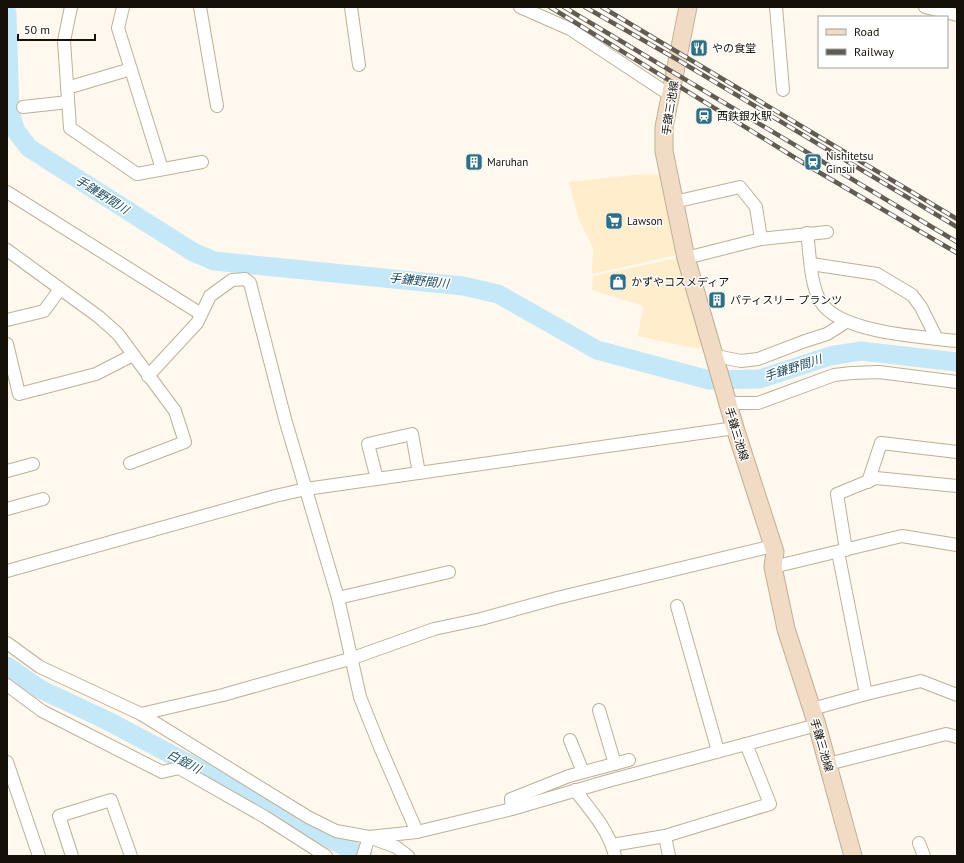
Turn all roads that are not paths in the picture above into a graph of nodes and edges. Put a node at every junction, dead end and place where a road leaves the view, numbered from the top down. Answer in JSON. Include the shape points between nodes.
{"nodes":[{"id":1,"x":71,"y":7,"type":"edge"},
{"id":2,"x":123,"y":7,"type":"edge"},
{"id":3,"x":200,"y":7,"type":"edge"},
{"id":4,"x":351,"y":7,"type":"edge"},
{"id":5,"x":520,"y":7,"type":"edge"},
{"id":6,"x":688,"y":7,"type":"edge"},
{"id":7,"x":776,"y":7,"type":"edge"},
{"id":8,"x":926,"y":7,"type":"edge"},
{"id":9,"x":957,"y":15,"type":"edge"},
{"id":10,"x":359,"y":65,"type":"dead end"},
{"id":11,"x":131,"y":70,"type":"junction"},
{"id":12,"x":67,"y":88,"type":"junction"},
{"id":13,"x":782,"y":90,"type":"dead end"},
{"id":14,"x":670,"y":95,"type":"junction"},
{"id":15,"x":68,"y":102,"type":"junction"},
{"id":16,"x":217,"y":106,"type":"dead end"},
{"id":17,"x":23,"y":107,"type":"dead end"},
{"id":18,"x":202,"y":162,"type":"dead end"},
{"id":19,"x":162,"y":169,"type":"junction"},
{"id":20,"x":7,"y":192,"type":"edge"},
{"id":21,"x":674,"y":202,"type":"junction"},
{"id":22,"x":827,"y":232,"type":"dead end"},
{"id":23,"x":807,"y":233,"type":"junction"},
{"id":24,"x":761,"y":239,"type":"junction"},
{"id":25,"x":7,"y":250,"type":"edge"},
{"id":26,"x":686,"y":258,"type":"junction"},
{"id":27,"x":811,"y":264,"type":"junction"},
{"id":28,"x":60,"y":289,"type":"junction"},
{"id":29,"x":201,"y":314,"type":"junction"},
{"id":30,"x":7,"y":320,"type":"edge"},
{"id":31,"x":846,"y":322,"type":"junction"},
{"id":32,"x":937,"y":339,"type":"junction"},
{"id":33,"x":957,"y":341,"type":"edge"},
{"id":34,"x":7,"y":344,"type":"edge"},
{"id":35,"x":133,"y":355,"type":"junction"},
{"id":36,"x":716,"y":356,"type":"junction"},
{"id":37,"x":148,"y":376,"type":"junction"},
{"id":38,"x":957,"y":382,"type":"edge"},
{"id":39,"x":728,"y":403,"type":"junction"},
{"id":40,"x":735,"y":428,"type":"junction"},
{"id":41,"x":957,"y":452,"type":"edge"},
{"id":42,"x":130,"y":463,"type":"dead end"},
{"id":43,"x":33,"y":464,"type":"dead end"},
{"id":44,"x":7,"y":471,"type":"edge"},
{"id":45,"x":419,"y":473,"type":"junction"},
{"id":46,"x":378,"y":479,"type":"junction"},
{"id":47,"x":868,"y":482,"type":"junction"},
{"id":48,"x":957,"y":486,"type":"edge"},
{"id":49,"x":306,"y":490,"type":"junction"},
{"id":50,"x":43,"y":499,"type":"dead end"},
{"id":51,"x":7,"y":509,"type":"edge"},
{"id":52,"x":957,"y":545,"type":"edge"},
{"id":53,"x":773,"y":546,"type":"junction"},
{"id":54,"x":842,"y":551,"type":"junction"},
{"id":55,"x":773,"y":567,"type":"junction"},
{"id":56,"x":7,"y":571,"type":"edge"},
{"id":57,"x":449,"y":572,"type":"dead end"},
{"id":58,"x":338,"y":598,"type":"junction"},
{"id":59,"x":677,"y":606,"type":"dead end"},
{"id":60,"x":7,"y":643,"type":"edge"},
{"id":61,"x":353,"y":658,"type":"junction"},
{"id":62,"x":7,"y":685,"type":"edge"},
{"id":63,"x":866,"y":694,"type":"junction"},
{"id":64,"x":957,"y":695,"type":"edge"},
{"id":65,"x":812,"y":709,"type":"junction"},
{"id":66,"x":599,"y":710,"type":"dead end"},
{"id":67,"x":141,"y":714,"type":"junction"},
{"id":68,"x":817,"y":725,"type":"junction"},
{"id":69,"x":957,"y":737,"type":"edge"},
{"id":70,"x":570,"y":740,"type":"dead end"},
{"id":71,"x":746,"y":744,"type":"junction"},
{"id":72,"x":718,"y":752,"type":"junction"},
{"id":73,"x":629,"y":760,"type":"dead end"},
{"id":74,"x":7,"y":762,"type":"edge"},
{"id":75,"x":615,"y":764,"type":"junction"},
{"id":76,"x":828,"y":764,"type":"junction"},
{"id":77,"x":603,"y":767,"type":"junction"},
{"id":78,"x":582,"y":772,"type":"junction"},
{"id":79,"x":608,"y":781,"type":"junction"},
{"id":80,"x":575,"y":790,"type":"junction"},
{"id":81,"x":512,"y":809,"type":"junction"},
{"id":82,"x":418,"y":832,"type":"junction"},
{"id":83,"x":665,"y":836,"type":"junction"},
{"id":84,"x":369,"y":837,"type":"junction"},
{"id":85,"x":919,"y":843,"type":"dead end"},
{"id":86,"x":614,"y":851,"type":"edge"},
{"id":87,"x":39,"y":856,"type":"edge"},
{"id":88,"x":72,"y":856,"type":"edge"},
{"id":89,"x":131,"y":856,"type":"edge"},
{"id":90,"x":326,"y":856,"type":"edge"},
{"id":91,"x":363,"y":856,"type":"edge"},
{"id":92,"x":408,"y":856,"type":"edge"},
{"id":93,"x":670,"y":856,"type":"edge"},
{"id":94,"x":853,"y":856,"type":"edge"},
{"id":95,"x":924,"y":856,"type":"edge"}],
"edges":[{"from":1,"to":12,"type":"street","via":[[64,41]]},
{"from":2,"to":11,"type":"street","via":[[118,28]]},
{"from":3,"to":16,"type":"street"},
{"from":4,"to":10,"type":"street"},
{"from":5,"to":14,"type":"street","via":[[570,29]]},
{"from":6,"to":14,"type":"main road","name":"手鎌三池線"},
{"from":7,"to":13,"type":"street"},
{"from":8,"to":9,"type":"street"},
{"from":11,"to":12,"type":"street"},
{"from":11,"to":19,"type":"street"},
{"from":12,"to":15,"type":"street"},
{"from":14,"to":21,"type":"main road","name":"手鎌三池線","via":[[664,127],[664,151]]},
{"from":15,"to":17,"type":"street"},
{"from":15,"to":19,"type":"street","via":[[70,128],[137,174]]},
{"from":18,"to":19,"type":"street"},
{"from":20,"to":29,"type":"street"},
{"from":21,"to":24,"type":"street","via":[[740,187],[756,207]]},
{"from":21,"to":26,"type":"main road","name":"手鎌三池線"},
{"from":22,"to":23,"type":"street"},
{"from":23,"to":24,"type":"street"},
{"from":23,"to":27,"type":"street"},
{"from":24,"to":26,"type":"street"},
{"from":25,"to":28,"type":"street"},
{"from":26,"to":36,"type":"main road","name":"手鎌三池線"},
{"from":27,"to":31,"type":"street","via":[[814,287],[821,303]]},
{"from":27,"to":32,"type":"street","via":[[877,274],[912,295],[922,307]]},
{"from":28,"to":30,"type":"street","via":[[44,311]]},
{"from":28,"to":35,"type":"street","via":[[118,334]]},
{"from":29,"to":37,"type":"street","via":[[197,323]]},
{"from":29,"to":49,"type":"street","via":[[210,296],[232,280],[245,279],[250,282]]},
{"from":31,"to":32,"type":"street","via":[[882,331]]},
{"from":31,"to":36,"type":"street","via":[[827,334],[758,359],[741,361]]},
{"from":32,"to":33,"type":"street"},
{"from":34,"to":35,"type":"street","via":[[19,394],[96,374]]},
{"from":35,"to":37,"type":"street"},
{"from":36,"to":39,"type":"main road","name":"手鎌三池線"},
{"from":37,"to":42,"type":"street","via":[[175,411],[185,442]]},
{"from":38,"to":39,"type":"street","via":[[879,372],[852,373],[834,375],[758,403]]},
{"from":39,"to":40,"type":"main road","name":"手鎌三池線"},
{"from":40,"to":45,"type":"street"},
{"from":40,"to":53,"type":"main road","name":"手鎌三池線"},
{"from":41,"to":47,"type":"street","via":[[881,443]]},
{"from":43,"to":44,"type":"street"},
{"from":45,"to":46,"type":"street"},
{"from":45,"to":46,"type":"street","via":[[412,434],[368,444]]},
{"from":46,"to":49,"type":"street"},
{"from":47,"to":48,"type":"street","via":[[876,478]]},
{"from":47,"to":54,"type":"street","via":[[837,494]]},
{"from":49,"to":56,"type":"street","via":[[275,496]]},
{"from":49,"to":58,"type":"street"},
{"from":50,"to":51,"type":"street"},
{"from":52,"to":54,"type":"street","via":[[902,536]]},
{"from":53,"to":55,"type":"main road","name":"手鎌三池線"},
{"from":53,"to":61,"type":"street","via":[[434,629]]},
{"from":54,"to":55,"type":"street"},
{"from":54,"to":63,"type":"street"},
{"from":55,"to":65,"type":"main road","name":"手鎌三池線","via":[[786,629]]},
{"from":57,"to":58,"type":"street"},
{"from":58,"to":61,"type":"street"},
{"from":59,"to":72,"type":"street"},
{"from":60,"to":67,"type":"street","via":[[40,667]]},
{"from":61,"to":67,"type":"street","via":[[223,695]]},
{"from":61,"to":82,"type":"street","via":[[360,697]]},
{"from":62,"to":90,"type":"street","via":[[42,711],[162,772],[179,768],[265,817]]},
{"from":63,"to":64,"type":"street","via":[[921,681]]},
{"from":63,"to":65,"type":"street"},
{"from":65,"to":68,"type":"main road","name":"手鎌三池線"},
{"from":66,"to":75,"type":"street"},
{"from":67,"to":84,"type":"street","via":[[308,817],[336,831]]},
{"from":68,"to":71,"type":"street"},
{"from":68,"to":76,"type":"main road","name":"手鎌三池線"},
{"from":69,"to":76,"type":"street","via":[[946,734]]},
{"from":70,"to":78,"type":"street"},
{"from":71,"to":72,"type":"street"},
{"from":71,"to":83,"type":"street","via":[[770,804]]},
{"from":72,"to":79,"type":"street"},
{"from":73,"to":75,"type":"street"},
{"from":74,"to":87,"type":"street"},
{"from":75,"to":77,"type":"street"},
{"from":76,"to":94,"type":"main road","name":"手鎌三池線"},
{"from":77,"to":78,"type":"street"},
{"from":77,"to":79,"type":"street"},
{"from":78,"to":81,"type":"street","via":[[511,799]]},
{"from":79,"to":80,"type":"street"},
{"from":80,"to":81,"type":"street"},
{"from":80,"to":86,"type":"street","via":[[604,828]]},
{"from":81,"to":82,"type":"street"},
{"from":82,"to":84,"type":"street"},
{"from":83,"to":86,"type":"street"},
{"from":83,"to":93,"type":"street"},
{"from":84,"to":91,"type":"street"},
{"from":84,"to":92,"type":"street","via":[[396,847]]},
{"from":85,"to":95,"type":"street"},
{"from":88,"to":89,"type":"street","via":[[59,816],[111,800]]}]}
